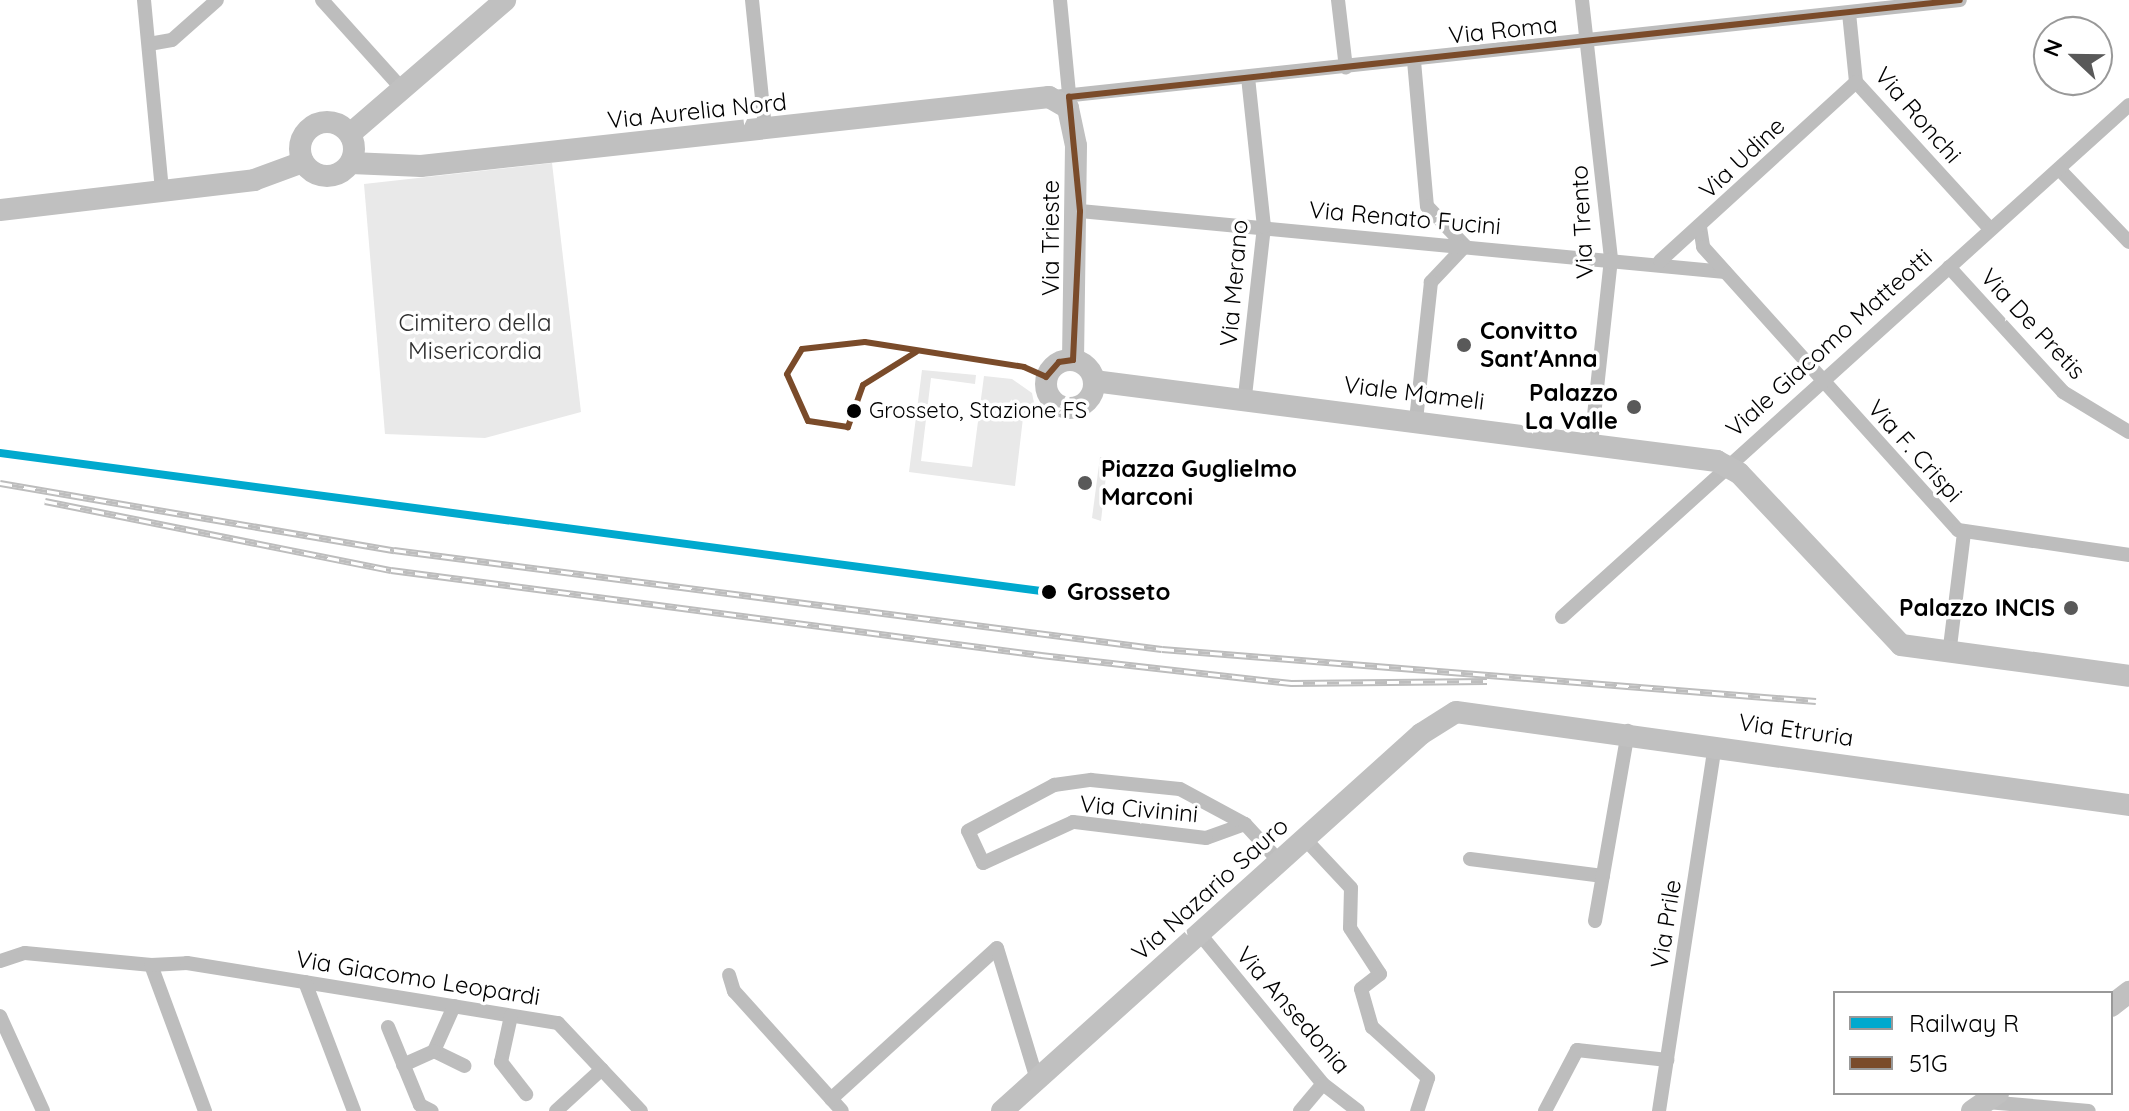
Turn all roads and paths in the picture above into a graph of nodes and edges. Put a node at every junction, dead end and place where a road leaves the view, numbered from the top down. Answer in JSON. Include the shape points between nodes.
{"nodes":[{"id":1,"x":144,"y":0,"type":"edge"},
{"id":2,"x":217,"y":0,"type":"edge"},
{"id":3,"x":322,"y":0,"type":"edge"},
{"id":4,"x":505,"y":0,"type":"edge"},
{"id":5,"x":752,"y":0,"type":"edge"},
{"id":6,"x":1060,"y":0,"type":"edge"},
{"id":7,"x":1338,"y":0,"type":"edge"},
{"id":8,"x":1582,"y":0,"type":"edge"},
{"id":9,"x":1960,"y":0,"type":"edge"},
{"id":10,"x":1876,"y":5,"type":"edge"},
{"id":11,"x":1849,"y":13,"type":"junction"},
{"id":12,"x":1588,"y":43,"type":"junction"},
{"id":13,"x":149,"y":44,"type":"junction"},
{"id":14,"x":1414,"y":61,"type":"junction"},
{"id":15,"x":1346,"y":68,"type":"junction"},
{"id":16,"x":1248,"y":78,"type":"junction"},
{"id":17,"x":1856,"y":82,"type":"junction"},
{"id":18,"x":403,"y":90,"type":"junction"},
{"id":19,"x":1063,"y":103,"type":"junction"},
{"id":20,"x":2129,"y":105,"type":"edge"},
{"id":21,"x":765,"y":129,"type":"junction"},
{"id":22,"x":350,"y":134,"type":"junction"},
{"id":23,"x":303,"y":162,"type":"junction"},
{"id":24,"x":351,"y":163,"type":"junction"},
{"id":25,"x":2059,"y":169,"type":"junction"},
{"id":26,"x":162,"y":192,"type":"junction"},
{"id":27,"x":0,"y":210,"type":"edge"},
{"id":28,"x":1080,"y":211,"type":"junction"},
{"id":29,"x":1264,"y":227,"type":"junction"},
{"id":30,"x":1700,"y":227,"type":"junction"},
{"id":31,"x":1990,"y":229,"type":"junction"},
{"id":32,"x":2129,"y":242,"type":"edge"},
{"id":33,"x":1465,"y":246,"type":"junction"},
{"id":34,"x":1611,"y":259,"type":"junction"},
{"id":35,"x":1656,"y":262,"type":"junction"},
{"id":36,"x":1949,"y":267,"type":"junction"},
{"id":37,"x":1725,"y":272,"type":"junction"},
{"id":38,"x":1073,"y":360,"type":"junction"},
{"id":39,"x":1821,"y":379,"type":"junction"},
{"id":40,"x":1094,"y":381,"type":"junction"},
{"id":41,"x":1245,"y":396,"type":"junction"},
{"id":42,"x":1416,"y":419,"type":"junction"},
{"id":43,"x":2129,"y":432,"type":"edge"},
{"id":44,"x":1591,"y":442,"type":"junction"},
{"id":45,"x":1726,"y":464,"type":"junction"},
{"id":46,"x":1964,"y":533,"type":"junction"},
{"id":47,"x":2129,"y":555,"type":"edge"},
{"id":48,"x":1562,"y":617,"type":"dead end"},
{"id":49,"x":1949,"y":655,"type":"junction"},
{"id":50,"x":2129,"y":676,"type":"edge"},
{"id":51,"x":1456,"y":712,"type":"joint"},
{"id":52,"x":1628,"y":731,"type":"junction"},
{"id":53,"x":1715,"y":744,"type":"junction"},
{"id":54,"x":2129,"y":805,"type":"edge"},
{"id":55,"x":1245,"y":824,"type":"junction"},
{"id":56,"x":1305,"y":839,"type":"junction"},
{"id":57,"x":1470,"y":859,"type":"dead end"},
{"id":58,"x":1279,"y":861,"type":"junction"},
{"id":59,"x":1603,"y":876,"type":"junction"},
{"id":60,"x":1595,"y":921,"type":"dead end"},
{"id":61,"x":1199,"y":933,"type":"junction"},
{"id":62,"x":0,"y":961,"type":"edge"},
{"id":63,"x":151,"y":965,"type":"junction"},
{"id":64,"x":729,"y":975,"type":"dead end"},
{"id":65,"x":305,"y":982,"type":"junction"},
{"id":66,"x":2129,"y":992,"type":"edge"},
{"id":67,"x":2113,"y":1004,"type":"edge"},
{"id":68,"x":454,"y":1006,"type":"junction"},
{"id":69,"x":0,"y":1016,"type":"edge"},
{"id":70,"x":511,"y":1016,"type":"junction"},
{"id":71,"x":388,"y":1027,"type":"dead end"},
{"id":72,"x":434,"y":1051,"type":"junction"},
{"id":73,"x":1667,"y":1060,"type":"junction"},
{"id":74,"x":403,"y":1065,"type":"junction"},
{"id":75,"x":465,"y":1066,"type":"dead end"},
{"id":76,"x":602,"y":1069,"type":"junction"},
{"id":77,"x":1037,"y":1080,"type":"junction"},
{"id":78,"x":1323,"y":1084,"type":"junction"},
{"id":79,"x":526,"y":1094,"type":"dead end"},
{"id":80,"x":831,"y":1099,"type":"junction"},
{"id":81,"x":1986,"y":1102,"type":"edge"},
{"id":82,"x":43,"y":1111,"type":"edge"},
{"id":83,"x":205,"y":1111,"type":"edge"},
{"id":84,"x":354,"y":1111,"type":"edge"},
{"id":85,"x":432,"y":1111,"type":"edge"},
{"id":86,"x":556,"y":1111,"type":"edge"},
{"id":87,"x":641,"y":1111,"type":"edge"},
{"id":88,"x":842,"y":1111,"type":"edge"},
{"id":89,"x":1002,"y":1111,"type":"edge"},
{"id":90,"x":1300,"y":1111,"type":"edge"},
{"id":91,"x":1358,"y":1111,"type":"edge"},
{"id":92,"x":1417,"y":1111,"type":"edge"},
{"id":93,"x":1545,"y":1111,"type":"edge"},
{"id":94,"x":1659,"y":1111,"type":"edge"},
{"id":95,"x":2089,"y":1111,"type":"edge"}],
"edges":[{"from":1,"to":13,"type":"street"},
{"from":2,"to":13,"type":"street","via":[[172,40]]},
{"from":3,"to":18,"type":"street"},
{"from":4,"to":18,"type":"street"},
{"from":5,"to":21,"type":"street"},
{"from":6,"to":19,"type":"street","name":"Via Trieste"},
{"from":7,"to":15,"type":"street"},
{"from":8,"to":12,"type":"street","name":"Via Trento"},
{"from":9,"to":10,"type":"street","name":"Via Roma"},
{"from":10,"to":11,"type":"street","name":"Via Roma"},
{"from":11,"to":12,"type":"street","name":"Via Roma"},
{"from":11,"to":17,"type":"street","name":"Via Ronchi"},
{"from":12,"to":14,"type":"street","name":"Via Roma"},
{"from":12,"to":34,"type":"street","name":"Via Trento"},
{"from":13,"to":26,"type":"street"},
{"from":14,"to":15,"type":"street","name":"Via Roma"},
{"from":14,"to":33,"type":"street","via":[[1427,206]]},
{"from":15,"to":16,"type":"street","name":"Via Roma"},
{"from":16,"to":19,"type":"street","name":"Via Roma"},
{"from":16,"to":29,"type":"street","name":"Via Merano"},
{"from":17,"to":30,"type":"street","name":"Via Udine"},
{"from":17,"to":31,"type":"street","name":"Via Ronchi"},
{"from":18,"to":22,"type":"street"},
{"from":19,"to":21,"type":"street","name":"Via Aurelia Nord"},
{"from":19,"to":28,"type":"street","name":"Via Trieste"},
{"from":20,"to":25,"type":"street","name":"Viale Giacomo Matteotti"},
{"from":21,"to":24,"type":"street","name":"Via Aurelia Nord","via":[[421,166]]},
{"from":22,"to":23,"type":"street","via":[[329,121],[313,125],[300,146]]},
{"from":22,"to":24,"type":"street"},
{"from":23,"to":24,"type":"street","name":"Via Aurelia Nord","via":[[323,176]]},
{"from":23,"to":26,"type":"street","via":[[254,180]]},
{"from":25,"to":31,"type":"street","name":"Viale Giacomo Matteotti"},
{"from":25,"to":32,"type":"street"},
{"from":26,"to":27,"type":"street"},
{"from":28,"to":29,"type":"street","name":"Via Renato Fucini"},
{"from":28,"to":38,"type":"street","name":"Via Trieste"},
{"from":29,"to":33,"type":"street","name":"Via Renato Fucini"},
{"from":29,"to":41,"type":"street","name":"Via Merano"},
{"from":30,"to":35,"type":"street","name":"Via Udine"},
{"from":30,"to":37,"type":"street","via":[[1703,247]]},
{"from":31,"to":36,"type":"street","name":"Viale Giacomo Matteotti"},
{"from":33,"to":34,"type":"street","name":"Via Renato Fucini"},
{"from":33,"to":42,"type":"street","via":[[1431,282]]},
{"from":34,"to":35,"type":"street","name":"Via Renato Fucini"},
{"from":34,"to":44,"type":"street","name":"Via Trento"},
{"from":35,"to":37,"type":"street","name":"Via Renato Fucini"},
{"from":36,"to":39,"type":"street","name":"Viale Giacomo Matteotti"},
{"from":36,"to":43,"type":"street","name":"Via De Pretis","via":[[2063,392]]},
{"from":37,"to":39,"type":"street"},
{"from":38,"to":40,"type":"street"},
{"from":38,"to":40,"type":"street","via":[[1059,362],[1046,377],[1055,404],[1084,404]]},
{"from":39,"to":45,"type":"street","name":"Viale Giacomo Matteotti"},
{"from":39,"to":46,"type":"street","name":"Via F. Crispi"},
{"from":40,"to":41,"type":"street","name":"Viale Mameli"},
{"from":41,"to":42,"type":"street","name":"Viale Mameli"},
{"from":42,"to":44,"type":"street","name":"Viale Mameli"},
{"from":44,"to":45,"type":"street","name":"Viale Mameli"},
{"from":45,"to":48,"type":"street","name":"Viale Giacomo Matteotti"},
{"from":45,"to":49,"type":"street","via":[[1894,640]]},
{"from":46,"to":47,"type":"street","name":"Via F. Crispi"},
{"from":46,"to":49,"type":"street"},
{"from":49,"to":50,"type":"street"},
{"from":51,"to":52,"type":"street","name":"Via Etruria"},
{"from":51,"to":56,"type":"street","name":"Via Nazario Sauro","via":[[1421,734]]},
{"from":52,"to":53,"type":"street","name":"Via Etruria"},
{"from":52,"to":59,"type":"street"},
{"from":53,"to":54,"type":"street","name":"Via Etruria"},
{"from":53,"to":73,"type":"street","name":"Via Prile"},
{"from":55,"to":55,"type":"street","name":"Via Civinini","via":[[1180,789],[1091,780],[1054,785],[968,831],[983,863],[1073,822],[1206,838]]},
{"from":55,"to":58,"type":"street","name":"Via Civinini"},
{"from":56,"to":58,"type":"street","name":"Via Nazario Sauro"},
{"from":56,"to":92,"type":"street","via":[[1351,888],[1350,928],[1380,974],[1361,989],[1372,1027],[1428,1078]]},
{"from":57,"to":59,"type":"street"},
{"from":58,"to":61,"type":"street","name":"Via Nazario Sauro"},
{"from":59,"to":60,"type":"street"},
{"from":61,"to":77,"type":"street","name":"Via Nazario Sauro"},
{"from":61,"to":78,"type":"street","name":"Via Ansedonia"},
{"from":62,"to":63,"type":"street","name":"Via Giacomo Leopardi","via":[[25,953]]},
{"from":63,"to":65,"type":"street","name":"Via Giacomo Leopardi","via":[[187,963]]},
{"from":63,"to":83,"type":"street"},
{"from":64,"to":80,"type":"street","via":[[734,991]]},
{"from":65,"to":68,"type":"street","name":"Via Giacomo Leopardi"},
{"from":65,"to":84,"type":"street"},
{"from":66,"to":67,"type":"street"},
{"from":68,"to":70,"type":"street","name":"Via Giacomo Leopardi"},
{"from":68,"to":72,"type":"street"},
{"from":69,"to":82,"type":"street"},
{"from":70,"to":76,"type":"street","name":"Via Giacomo Leopardi","via":[[558,1023]]},
{"from":70,"to":79,"type":"street","via":[[501,1062]]},
{"from":71,"to":74,"type":"street"},
{"from":72,"to":74,"type":"street"},
{"from":72,"to":75,"type":"street"},
{"from":73,"to":93,"type":"street","via":[[1577,1050]]},
{"from":73,"to":94,"type":"street","name":"Via Prile"},
{"from":74,"to":85,"type":"street","via":[[420,1105]]},
{"from":76,"to":86,"type":"street"},
{"from":76,"to":87,"type":"street","name":"Via Giacomo Leopardi"},
{"from":77,"to":80,"type":"street","via":[[997,948]]},
{"from":77,"to":89,"type":"street","name":"Via Nazario Sauro"},
{"from":78,"to":90,"type":"street"},
{"from":78,"to":91,"type":"street","name":"Via Ansedonia"},
{"from":80,"to":88,"type":"street"},
{"from":81,"to":95,"type":"street"}]}
